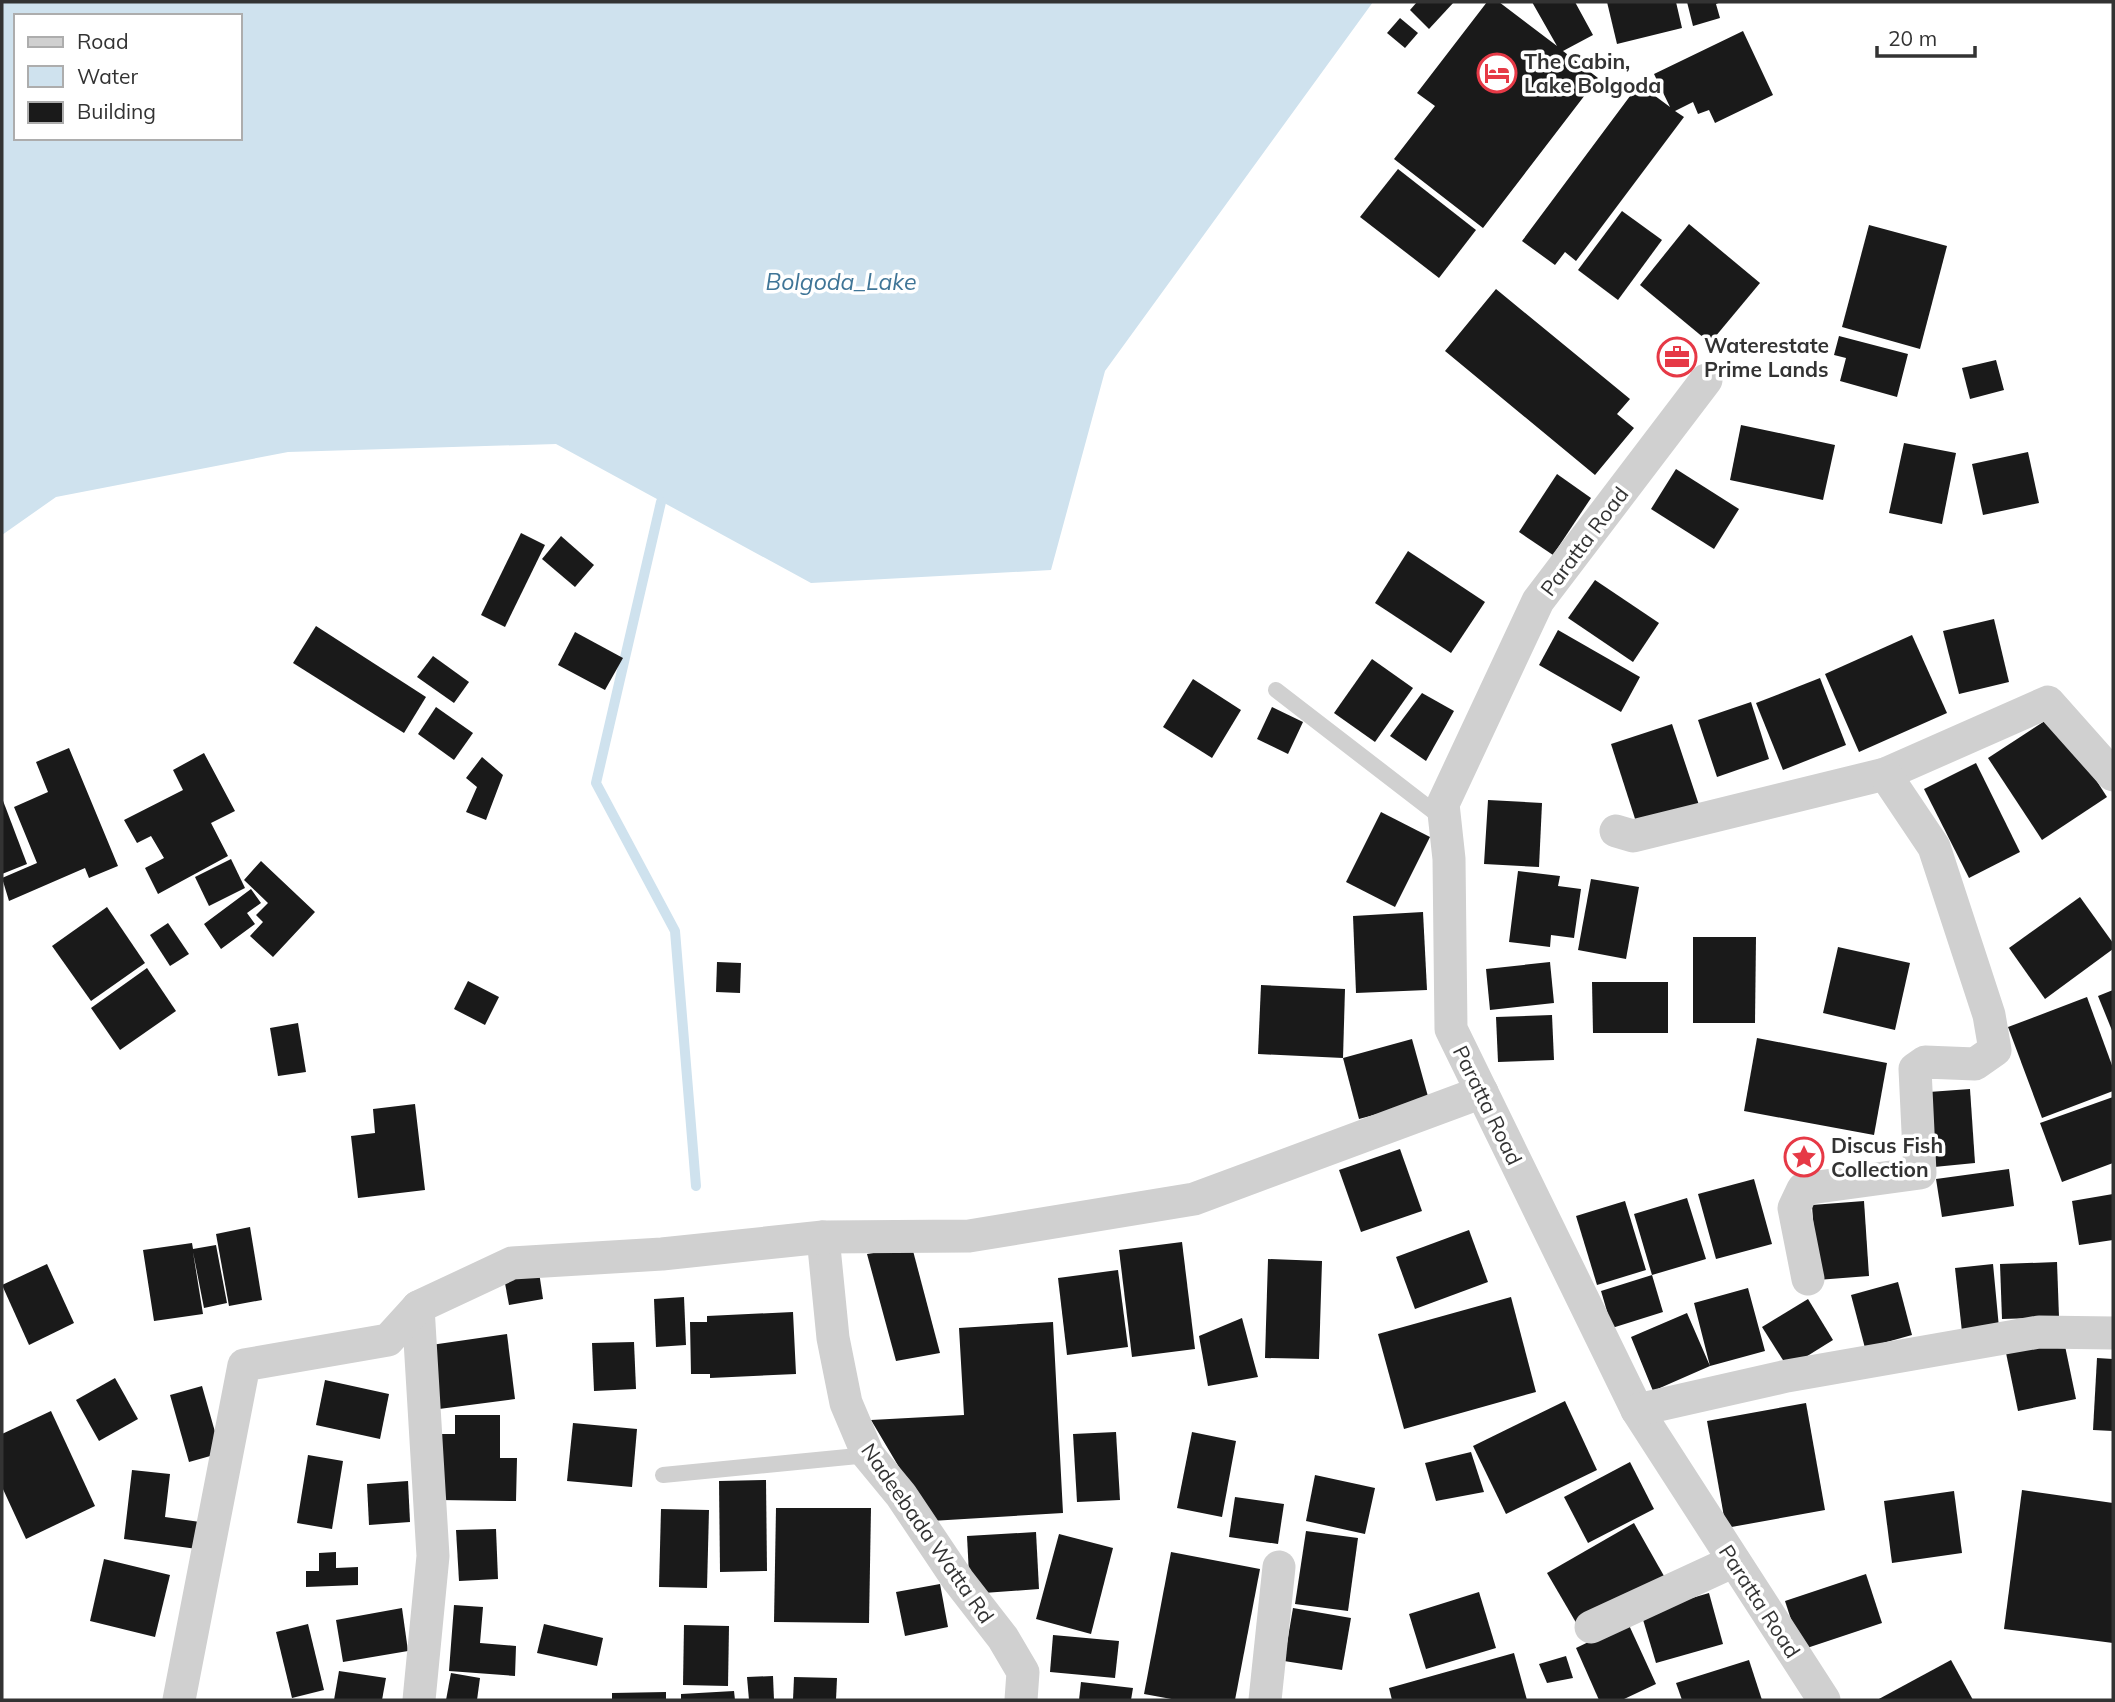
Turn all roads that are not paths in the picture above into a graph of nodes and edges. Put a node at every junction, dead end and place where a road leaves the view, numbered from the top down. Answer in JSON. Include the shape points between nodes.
{"nodes":[{"id":1,"x":1706,"y":380,"type":"dead end"},
{"id":2,"x":1276,"y":690,"type":"dead end"},
{"id":3,"x":1885,"y":774,"type":"junction"},
{"id":4,"x":2113,"y":775,"type":"edge"},
{"id":5,"x":1447,"y":822,"type":"junction"},
{"id":6,"x":1616,"y":831,"type":"dead end"},
{"id":7,"x":1482,"y":1092,"type":"junction"},
{"id":8,"x":823,"y":1237,"type":"junction"},
{"id":9,"x":1808,"y":1279,"type":"dead end"},
{"id":10,"x":418,"y":1307,"type":"junction"},
{"id":11,"x":2113,"y":1333,"type":"edge"},
{"id":12,"x":1637,"y":1410,"type":"junction"},
{"id":13,"x":868,"y":1455,"type":"junction"},
{"id":14,"x":663,"y":1475,"type":"dead end"},
{"id":15,"x":1734,"y":1561,"type":"junction"},
{"id":16,"x":1279,"y":1567,"type":"dead end"},
{"id":17,"x":1591,"y":1627,"type":"dead end"},
{"id":18,"x":179,"y":1700,"type":"edge"},
{"id":19,"x":419,"y":1700,"type":"edge"},
{"id":20,"x":1021,"y":1700,"type":"edge"},
{"id":21,"x":1265,"y":1700,"type":"edge"},
{"id":22,"x":1824,"y":1700,"type":"edge"}],
"edges":[{"from":1,"to":5,"type":"street","name":"Paratta Road","via":[[1538,601],[1443,804]]},
{"from":2,"to":5,"type":"lane"},
{"from":3,"to":4,"type":"street","via":[[2048,702]]},
{"from":3,"to":6,"type":"street","via":[[1633,836]]},
{"from":3,"to":9,"type":"street","via":[[1934,847],[1989,1015],[1995,1050],[1975,1064],[1925,1062],[1915,1069],[1920,1173],[1803,1189],[1794,1208]]},
{"from":5,"to":7,"type":"street","name":"Paratta Road","via":[[1451,1029]]},
{"from":7,"to":8,"type":"street","via":[[1194,1199],[969,1236]]},
{"from":7,"to":12,"type":"street","name":"Paratta Road"},
{"from":8,"to":10,"type":"street","via":[[662,1254],[512,1263]]},
{"from":8,"to":13,"type":"street","name":"Nadeebada Watta Rd","via":[[833,1338],[846,1403]]},
{"from":10,"to":18,"type":"street","via":[[388,1340],[244,1365]]},
{"from":10,"to":19,"type":"street","via":[[433,1556]]},
{"from":11,"to":12,"type":"street","via":[[2039,1332],[1787,1376]]},
{"from":12,"to":15,"type":"street","name":"Paratta Road"},
{"from":13,"to":14,"type":"lane"},
{"from":13,"to":20,"type":"street","name":"Nadeebada Watta Rd","via":[[1003,1638],[1023,1672]]},
{"from":15,"to":17,"type":"street"},
{"from":15,"to":22,"type":"street","name":"Paratta Road"},
{"from":16,"to":21,"type":"street"}]}
